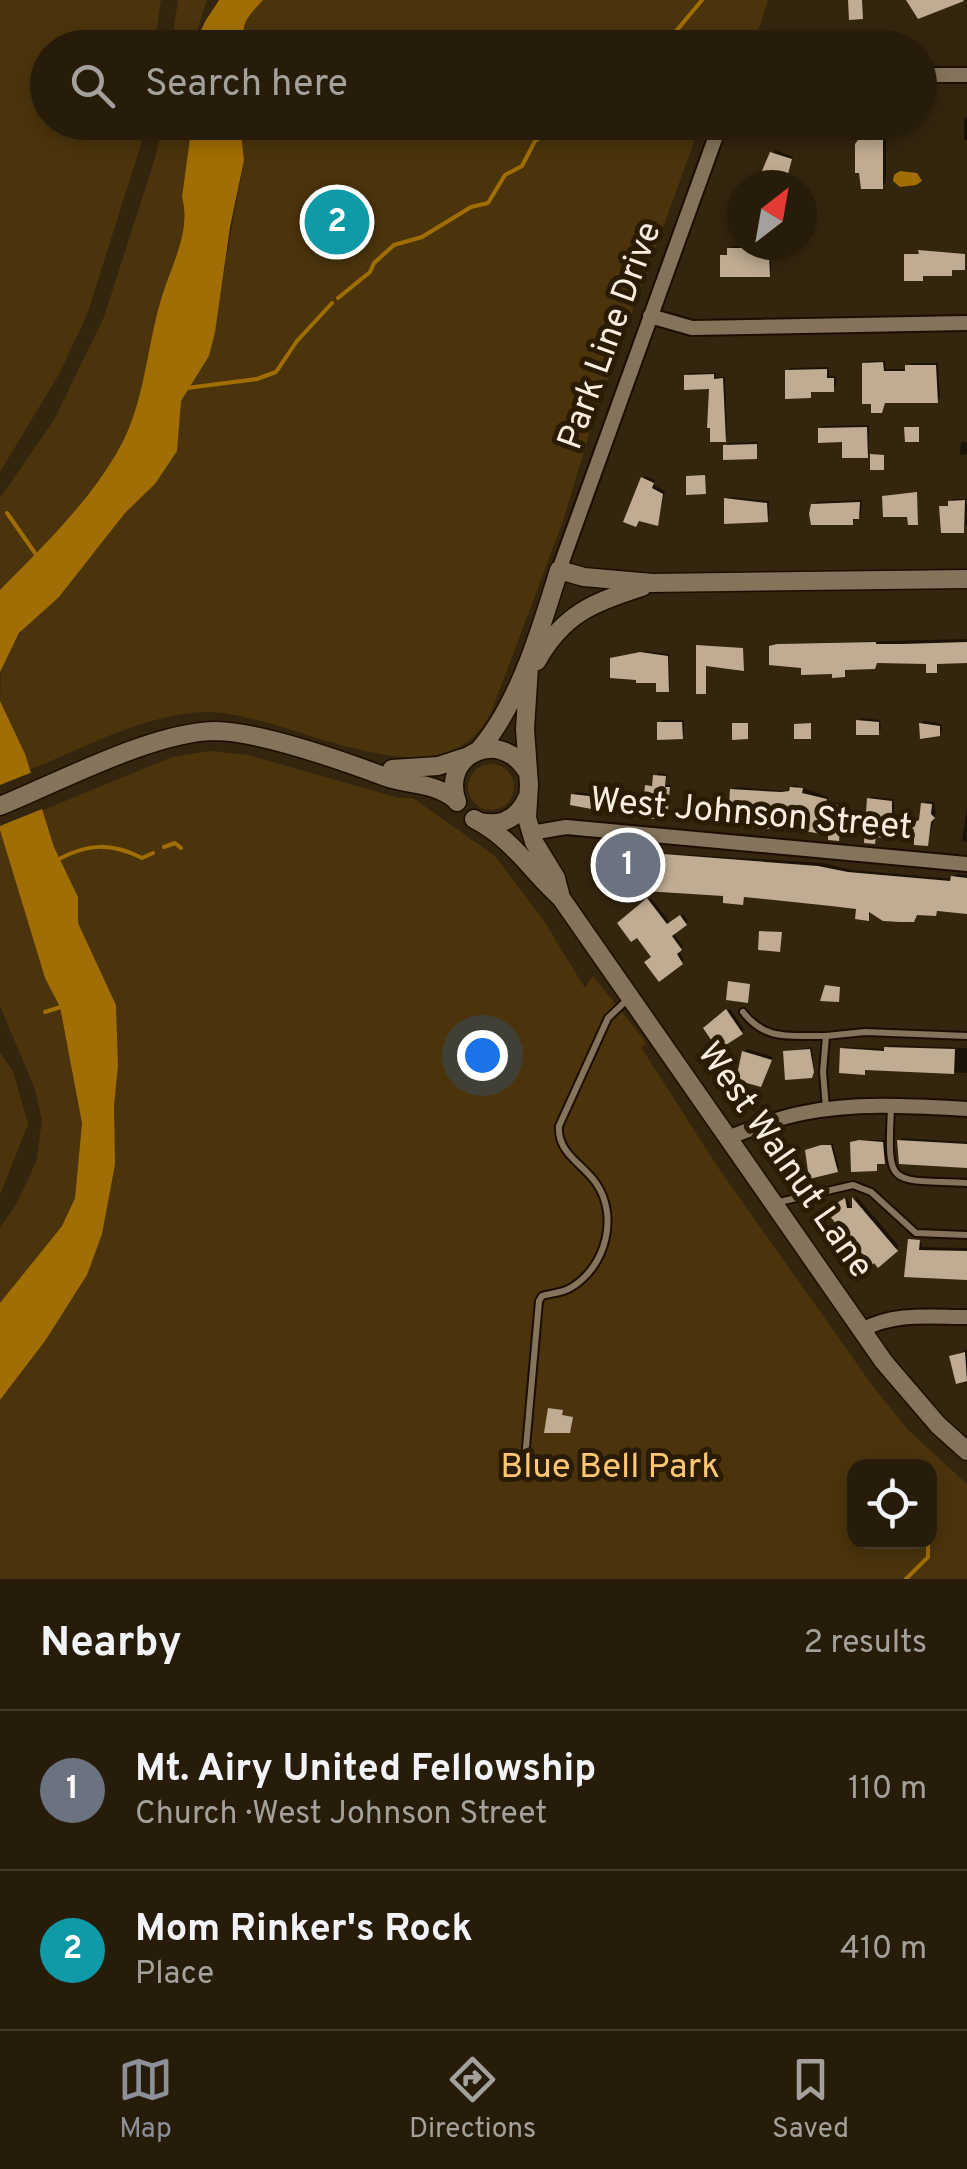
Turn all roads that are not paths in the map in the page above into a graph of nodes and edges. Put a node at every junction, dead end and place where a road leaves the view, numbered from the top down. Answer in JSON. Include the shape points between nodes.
{"nodes":[{"id":1,"x":967,"y":75,"type":"edge"},
{"id":2,"x":937,"y":76,"type":"edge"},
{"id":3,"x":714,"y":140,"type":"edge"},
{"id":4,"x":650,"y":316,"type":"junction"},
{"id":5,"x":967,"y":324,"type":"edge"},
{"id":6,"x":559,"y":570,"type":"junction"},
{"id":7,"x":967,"y":578,"type":"edge"},
{"id":8,"x":652,"y":583,"type":"junction"},
{"id":9,"x":530,"y":662,"type":"junction"},
{"id":10,"x":528,"y":690,"type":"junction"},
{"id":11,"x":475,"y":753,"type":"junction"},
{"id":12,"x":367,"y":768,"type":"junction"},
{"id":13,"x":528,"y":773,"type":"junction"},
{"id":14,"x":528,"y":798,"type":"junction"},
{"id":15,"x":457,"y":801,"type":"junction"},
{"id":16,"x":0,"y":806,"type":"edge"},
{"id":17,"x":474,"y":819,"type":"junction"},
{"id":18,"x":530,"y":833,"type":"junction"},
{"id":19,"x":967,"y":864,"type":"edge"},
{"id":20,"x":561,"y":898,"type":"junction"},
{"id":21,"x":630,"y":997,"type":"junction"},
{"id":22,"x":743,"y":1012,"type":"dead end"},
{"id":23,"x":826,"y":1036,"type":"junction"},
{"id":24,"x":967,"y":1036,"type":"edge"},
{"id":25,"x":892,"y":1106,"type":"junction"},
{"id":26,"x":967,"y":1109,"type":"edge"},
{"id":27,"x":826,"y":1110,"type":"junction"},
{"id":28,"x":728,"y":1138,"type":"junction"},
{"id":29,"x":967,"y":1183,"type":"edge"},
{"id":30,"x":774,"y":1204,"type":"junction"},
{"id":31,"x":967,"y":1235,"type":"edge"},
{"id":32,"x":967,"y":1317,"type":"edge"},
{"id":33,"x":862,"y":1330,"type":"junction"},
{"id":34,"x":967,"y":1450,"type":"edge"},
{"id":35,"x":524,"y":1470,"type":"dead end"}],
"edges":[{"from":1,"to":2,"type":"street"},
{"from":3,"to":4,"type":"street","name":"Park Line Drive"},
{"from":4,"to":5,"type":"street","via":[[692,328]]},
{"from":4,"to":6,"type":"street","name":"Park Line Drive"},
{"from":6,"to":8,"type":"street"},
{"from":6,"to":9,"type":"street"},
{"from":7,"to":8,"type":"street"},
{"from":8,"to":10,"type":"street","via":[[577,613],[545,648]]},
{"from":9,"to":10,"type":"street"},
{"from":9,"to":11,"type":"street","via":[[500,723]]},
{"from":10,"to":13,"type":"street"},
{"from":11,"to":12,"type":"street","via":[[438,766]]},
{"from":11,"to":13,"type":"street","via":[[496,748],[512,754]]},
{"from":11,"to":15,"type":"street","via":[[454,779]]},
{"from":12,"to":15,"type":"street","via":[[438,788]]},
{"from":12,"to":16,"type":"street","via":[[229,732],[198,732],[162,740]]},
{"from":13,"to":14,"type":"street"},
{"from":14,"to":17,"type":"street","via":[[506,821]]},
{"from":14,"to":18,"type":"street","name":"West Walnut Lane"},
{"from":15,"to":17,"type":"street"},
{"from":17,"to":20,"type":"street","name":"West Walnut Lane","via":[[508,841]]},
{"from":18,"to":19,"type":"street","name":"West Johnson Street","via":[[566,828]]},
{"from":18,"to":20,"type":"street","name":"West Walnut Lane"},
{"from":20,"to":21,"type":"street","name":"West Walnut Lane"},
{"from":21,"to":28,"type":"street","name":"West Walnut Lane"},
{"from":21,"to":35,"type":"lane","via":[[608,1018],[559,1126],[562,1145],[606,1202],[608,1230],[600,1257],[582,1280],[539,1301]]},
{"from":22,"to":23,"type":"lane","via":[[772,1035]]},
{"from":23,"to":24,"type":"lane"},
{"from":23,"to":27,"type":"lane"},
{"from":25,"to":26,"type":"street"},
{"from":25,"to":27,"type":"street"},
{"from":25,"to":29,"type":"lane","via":[[891,1170],[911,1180]]},
{"from":27,"to":28,"type":"street"},
{"from":28,"to":30,"type":"street","name":"West Walnut Lane"},
{"from":30,"to":31,"type":"lane","via":[[853,1185],[871,1192],[916,1233]]},
{"from":30,"to":33,"type":"street","name":"West Walnut Lane"},
{"from":32,"to":33,"type":"street","via":[[905,1316]]},
{"from":33,"to":34,"type":"street","name":"West Walnut Lane","via":[[916,1401]]}]}
